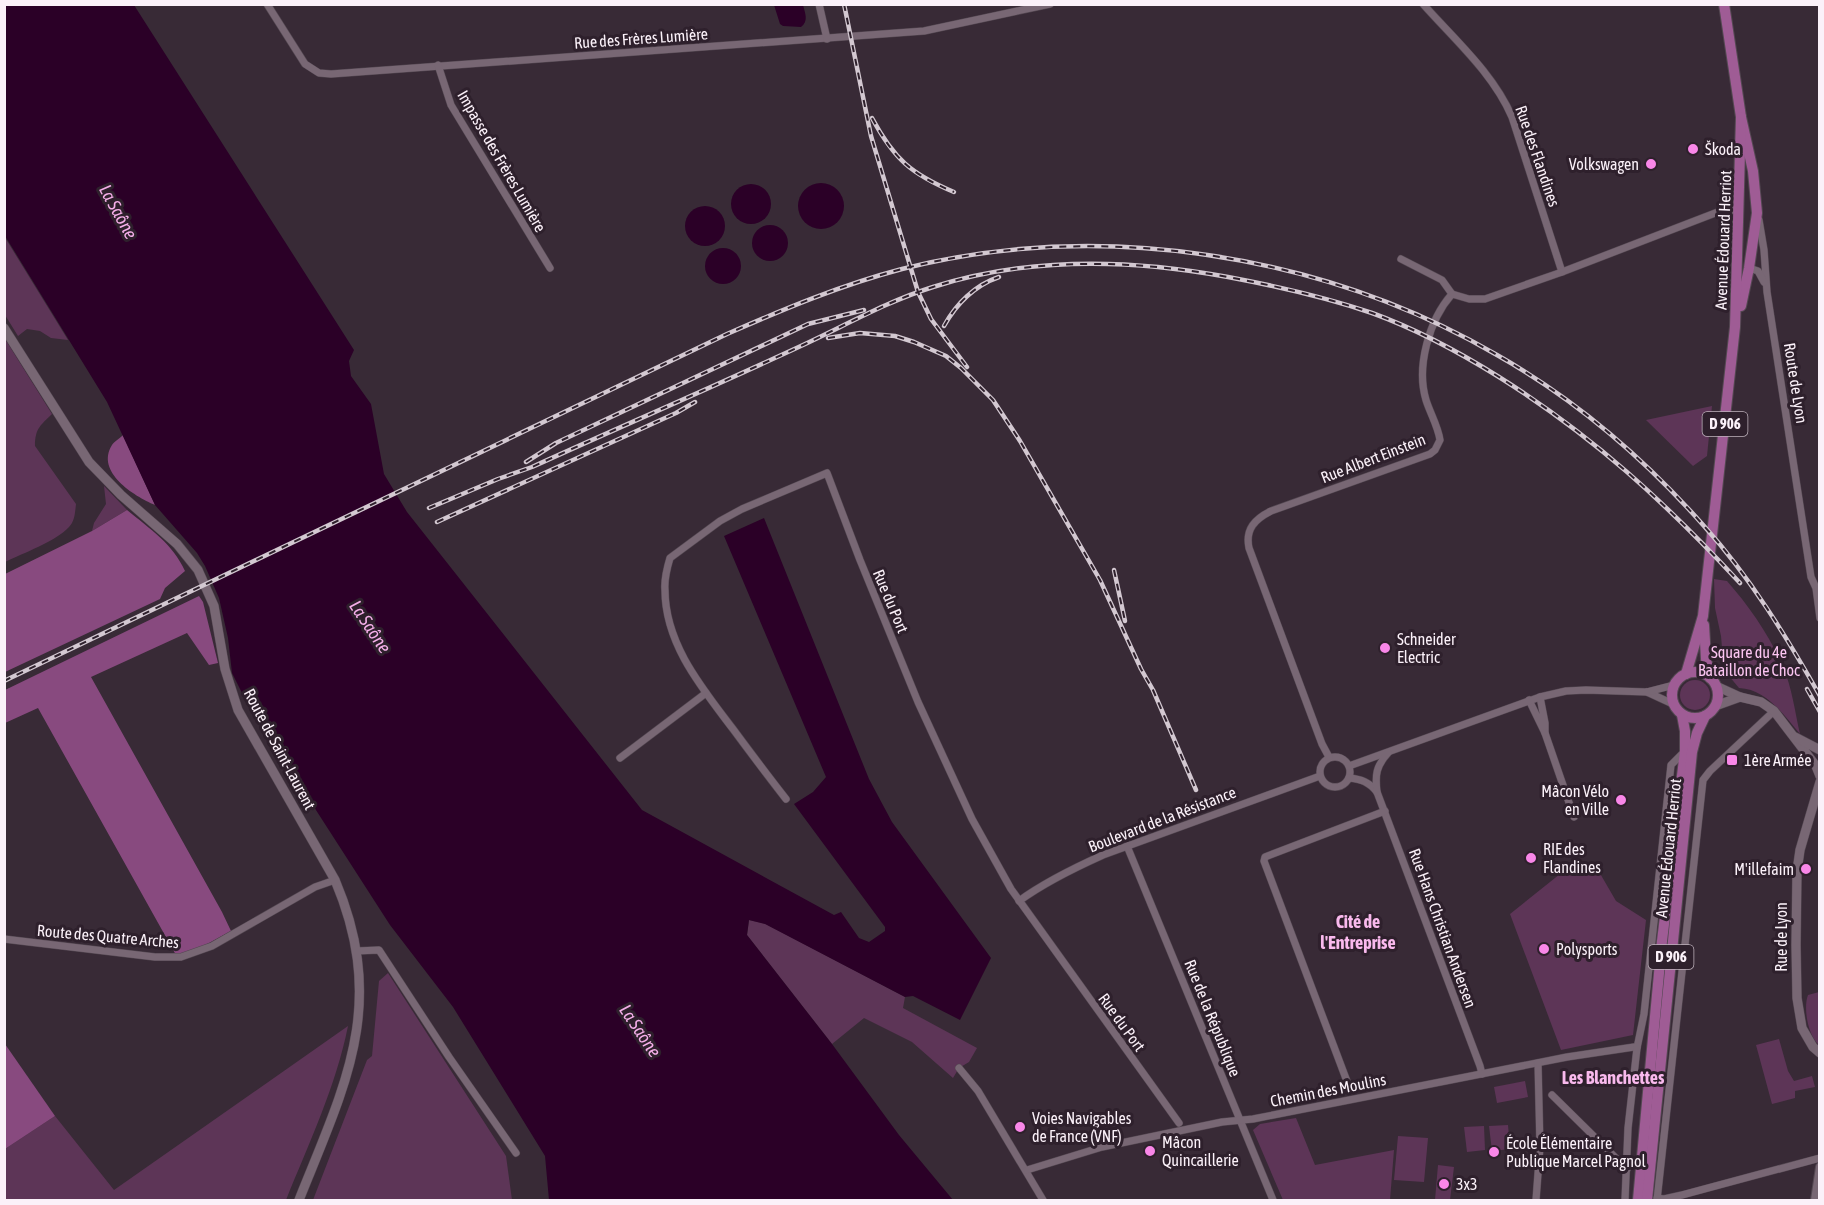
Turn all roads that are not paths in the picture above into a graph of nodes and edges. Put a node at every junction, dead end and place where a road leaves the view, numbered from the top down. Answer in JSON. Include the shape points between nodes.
{"nodes":[{"id":1,"x":267,"y":4,"type":"edge"},
{"id":2,"x":819,"y":4,"type":"edge"},
{"id":3,"x":1050,"y":4,"type":"edge"},
{"id":4,"x":1424,"y":4,"type":"edge"},
{"id":5,"x":1724,"y":4,"type":"edge"},
{"id":6,"x":1035,"y":6,"type":"edge"},
{"id":7,"x":827,"y":39,"type":"junction"},
{"id":8,"x":438,"y":64,"type":"junction"},
{"id":9,"x":1741,"y":117,"type":"junction"},
{"id":10,"x":1739,"y":210,"type":"junction"},
{"id":11,"x":1757,"y":213,"type":"junction"},
{"id":12,"x":1401,"y":259,"type":"dead end"},
{"id":13,"x":550,"y":268,"type":"dead end"},
{"id":14,"x":1749,"y":268,"type":"junction"},
{"id":15,"x":1562,"y":272,"type":"junction"},
{"id":16,"x":1767,"y":292,"type":"junction"},
{"id":17,"x":1452,"y":294,"type":"junction"},
{"id":18,"x":1735,"y":327,"type":"junction"},
{"id":19,"x":4,"y":328,"type":"edge"},
{"id":20,"x":1817,"y":583,"type":"edge"},
{"id":21,"x":1703,"y":616,"type":"junction"},
{"id":22,"x":1820,"y":618,"type":"edge"},
{"id":23,"x":1686,"y":674,"type":"junction"},
{"id":24,"x":1713,"y":682,"type":"junction"},
{"id":25,"x":1674,"y":685,"type":"junction"},
{"id":26,"x":1647,"y":692,"type":"junction"},
{"id":27,"x":706,"y":693,"type":"junction"},
{"id":28,"x":1540,"y":697,"type":"junction"},
{"id":29,"x":1740,"y":697,"type":"junction"},
{"id":30,"x":1529,"y":700,"type":"junction"},
{"id":31,"x":1673,"y":704,"type":"junction"},
{"id":32,"x":1715,"y":706,"type":"junction"},
{"id":33,"x":1774,"y":711,"type":"junction"},
{"id":34,"x":1682,"y":715,"type":"junction"},
{"id":35,"x":1705,"y":716,"type":"junction"},
{"id":36,"x":1545,"y":732,"type":"junction"},
{"id":37,"x":1791,"y":735,"type":"junction"},
{"id":38,"x":1820,"y":750,"type":"edge"},
{"id":39,"x":1389,"y":751,"type":"junction"},
{"id":40,"x":1685,"y":751,"type":"junction"},
{"id":41,"x":1820,"y":755,"type":"edge"},
{"id":42,"x":1808,"y":756,"type":"junction"},
{"id":43,"x":620,"y":758,"type":"dead end"},
{"id":44,"x":1329,"y":758,"type":"junction"},
{"id":45,"x":1349,"y":766,"type":"junction"},
{"id":46,"x":1320,"y":776,"type":"junction"},
{"id":47,"x":1820,"y":776,"type":"edge"},
{"id":48,"x":1349,"y":778,"type":"junction"},
{"id":49,"x":1820,"y":782,"type":"edge"},
{"id":50,"x":1377,"y":792,"type":"junction"},
{"id":51,"x":786,"y":799,"type":"dead end"},
{"id":52,"x":1385,"y":811,"type":"junction"},
{"id":53,"x":1574,"y":817,"type":"dead end"},
{"id":54,"x":1127,"y":846,"type":"junction"},
{"id":55,"x":335,"y":880,"type":"junction"},
{"id":56,"x":1019,"y":902,"type":"junction"},
{"id":57,"x":4,"y":939,"type":"edge"},
{"id":58,"x":356,"y":951,"type":"junction"},
{"id":59,"x":1637,"y":1048,"type":"junction"},
{"id":60,"x":1820,"y":1053,"type":"edge"},
{"id":61,"x":1538,"y":1063,"type":"junction"},
{"id":62,"x":958,"y":1068,"type":"dead end"},
{"id":63,"x":1482,"y":1074,"type":"junction"},
{"id":64,"x":1348,"y":1084,"type":"dead end"},
{"id":65,"x":1552,"y":1095,"type":"dead end"},
{"id":66,"x":1240,"y":1121,"type":"junction"},
{"id":67,"x":1179,"y":1123,"type":"dead end"},
{"id":68,"x":516,"y":1153,"type":"dead end"},
{"id":69,"x":1820,"y":1158,"type":"edge"},
{"id":70,"x":1820,"y":1167,"type":"edge"},
{"id":71,"x":1627,"y":1169,"type":"junction"},
{"id":72,"x":1027,"y":1170,"type":"junction"},
{"id":73,"x":1817,"y":1198,"type":"edge"},
{"id":74,"x":299,"y":1200,"type":"edge"},
{"id":75,"x":1043,"y":1200,"type":"edge"},
{"id":76,"x":1274,"y":1200,"type":"edge"},
{"id":77,"x":1536,"y":1200,"type":"edge"},
{"id":78,"x":1625,"y":1200,"type":"edge"},
{"id":79,"x":1638,"y":1200,"type":"edge"},
{"id":80,"x":1654,"y":1200,"type":"edge"}],
"edges":[{"from":1,"to":8,"type":"street","name":"Rue des Frères Lumière","via":[[312,71]]},
{"from":2,"to":7,"type":"street"},
{"from":3,"to":6,"type":"street","name":"Rue des Frères Lumière"},
{"from":4,"to":15,"type":"street","name":"Rue des Flandines","via":[[1479,65],[1504,100]]},
{"from":5,"to":9,"type":"main road","number":"D 906"},
{"from":6,"to":7,"type":"street","name":"Rue des Frères Lumière","via":[[924,31]]},
{"from":7,"to":8,"type":"street","name":"Rue des Frères Lumière"},
{"from":8,"to":13,"type":"street","name":"Impasse des Frères Lumière","via":[[451,105]]},
{"from":9,"to":10,"type":"main road","name":"Avenue Édouard Herriot","number":"D 906"},
{"from":9,"to":11,"type":"main road","name":"Avenue Édouard Herriot","number":"D 906"},
{"from":10,"to":15,"type":"street","via":[[1722,210]]},
{"from":10,"to":18,"type":"main road","name":"Avenue Édouard Herriot","number":"D 906"},
{"from":11,"to":14,"type":"main road","name":"Avenue Édouard Herriot","number":"D 906"},
{"from":11,"to":16,"type":"street","name":"Route de Lyon"},
{"from":12,"to":17,"type":"street","via":[[1442,280]]},
{"from":14,"to":16,"type":"street","name":"Route de Lyon","via":[[1762,276]]},
{"from":14,"to":18,"type":"main road","name":"Avenue Édouard Herriot","number":"D 906"},
{"from":15,"to":17,"type":"street","via":[[1485,299]]},
{"from":16,"to":20,"type":"street","name":"Route de Lyon","via":[[1811,577]]},
{"from":17,"to":44,"type":"street","name":"Rue Albert Einstein","via":[[1427,341],[1422,359],[1425,398],[1440,440],[1435,450],[1271,511],[1257,518],[1249,529],[1250,548]]},
{"from":18,"to":21,"type":"main road","name":"Avenue Édouard Herriot","number":"D 906"},
{"from":19,"to":55,"type":"main road","name":"Route de Saint-Laurent","via":[[89,462],[177,544],[202,577],[217,616],[225,669],[238,710]]},
{"from":20,"to":22,"type":"street"},
{"from":21,"to":23,"type":"main road","name":"Avenue Édouard Herriot","number":"D 906"},
{"from":21,"to":24,"type":"main road","name":"Avenue Édouard Herriot","number":"D 906","via":[[1706,659]]},
{"from":23,"to":24,"type":"main road","via":[[1698,672]]},
{"from":23,"to":25,"type":"main road"},
{"from":24,"to":29,"type":"main road"},
{"from":24,"to":32,"type":"main road","via":[[1718,693]]},
{"from":25,"to":26,"type":"street"},
{"from":25,"to":31,"type":"main road"},
{"from":26,"to":28,"type":"street","via":[[1586,690]]},
{"from":26,"to":31,"type":"street"},
{"from":27,"to":43,"type":"street"},
{"from":27,"to":51,"type":"street","name":"Rue du Port"},
{"from":27,"to":56,"type":"street","name":"Rue du Port","via":[[677,643],[669,618],[664,589],[670,558],[742,509],[827,473],[942,756]]},
{"from":28,"to":30,"type":"street"},
{"from":28,"to":36,"type":"street"},
{"from":29,"to":32,"type":"main road"},
{"from":29,"to":33,"type":"main road","via":[[1761,702]]},
{"from":30,"to":36,"type":"street"},
{"from":30,"to":39,"type":"street"},
{"from":31,"to":34,"type":"main road"},
{"from":32,"to":35,"type":"main road"},
{"from":33,"to":37,"type":"main road"},
{"from":33,"to":80,"type":"street","via":[[1703,780]]},
{"from":34,"to":35,"type":"main road"},
{"from":34,"to":40,"type":"main road","name":"Avenue Édouard Herriot","number":"D 906"},
{"from":35,"to":80,"type":"main road","name":"Avenue Édouard Herriot","number":"D 906","via":[[1692,752]]},
{"from":36,"to":53,"type":"street"},
{"from":37,"to":38,"type":"main road"},
{"from":37,"to":42,"type":"main road"},
{"from":39,"to":45,"type":"street"},
{"from":39,"to":50,"type":"street","name":"Rue Hans Christian Andersen","via":[[1376,772]]},
{"from":40,"to":59,"type":"street","via":[[1671,765]]},
{"from":40,"to":79,"type":"main road","name":"Avenue Édouard Herriot","number":"D 906","via":[[1662,941]]},
{"from":41,"to":42,"type":"main road"},
{"from":42,"to":47,"type":"main road"},
{"from":44,"to":45,"type":"street","via":[[1343,759]]},
{"from":44,"to":46,"type":"street","via":[[1322,764]]},
{"from":45,"to":48,"type":"street"},
{"from":46,"to":48,"type":"street","via":[[1333,787],[1343,785]]},
{"from":46,"to":54,"type":"street","name":"Boulevard de la Résistance"},
{"from":48,"to":50,"type":"street","via":[[1362,779]]},
{"from":49,"to":60,"type":"main road","name":"Rue de Lyon","via":[[1800,850],[1796,935],[1797,998],[1802,1028]]},
{"from":50,"to":52,"type":"street","name":"Rue Hans Christian Andersen"},
{"from":52,"to":63,"type":"street","name":"Rue Hans Christian Andersen"},
{"from":52,"to":64,"type":"street","via":[[1264,857]]},
{"from":54,"to":56,"type":"street","name":"Boulevard de la Résistance","via":[[1078,867]]},
{"from":54,"to":66,"type":"street","name":"Rue de la République"},
{"from":55,"to":57,"type":"street","name":"Route des Quatre Arches","via":[[315,887],[212,946],[181,957]]},
{"from":55,"to":58,"type":"main road","name":"Route de Saint-Laurent"},
{"from":56,"to":67,"type":"street","name":"Rue du Port"},
{"from":58,"to":68,"type":"street","via":[[379,950]]},
{"from":58,"to":74,"type":"main road","name":"Route de Saint-Laurent","via":[[360,1014],[351,1065]]},
{"from":59,"to":61,"type":"street","name":"Chemin des Moulins"},
{"from":59,"to":71,"type":"street"},
{"from":61,"to":63,"type":"street","name":"Chemin des Moulins"},
{"from":61,"to":77,"type":"street","via":[[1540,1147]]},
{"from":62,"to":72,"type":"street","via":[[978,1091],[1017,1160]]},
{"from":63,"to":66,"type":"street","name":"Chemin des Moulins"},
{"from":65,"to":71,"type":"street"},
{"from":66,"to":72,"type":"street","name":"Chemin des Moulins","via":[[1102,1147]]},
{"from":66,"to":76,"type":"street","name":"Rue de la République"},
{"from":69,"to":80,"type":"street"},
{"from":70,"to":73,"type":"street"},
{"from":71,"to":78,"type":"street"},
{"from":72,"to":75,"type":"street"}]}
